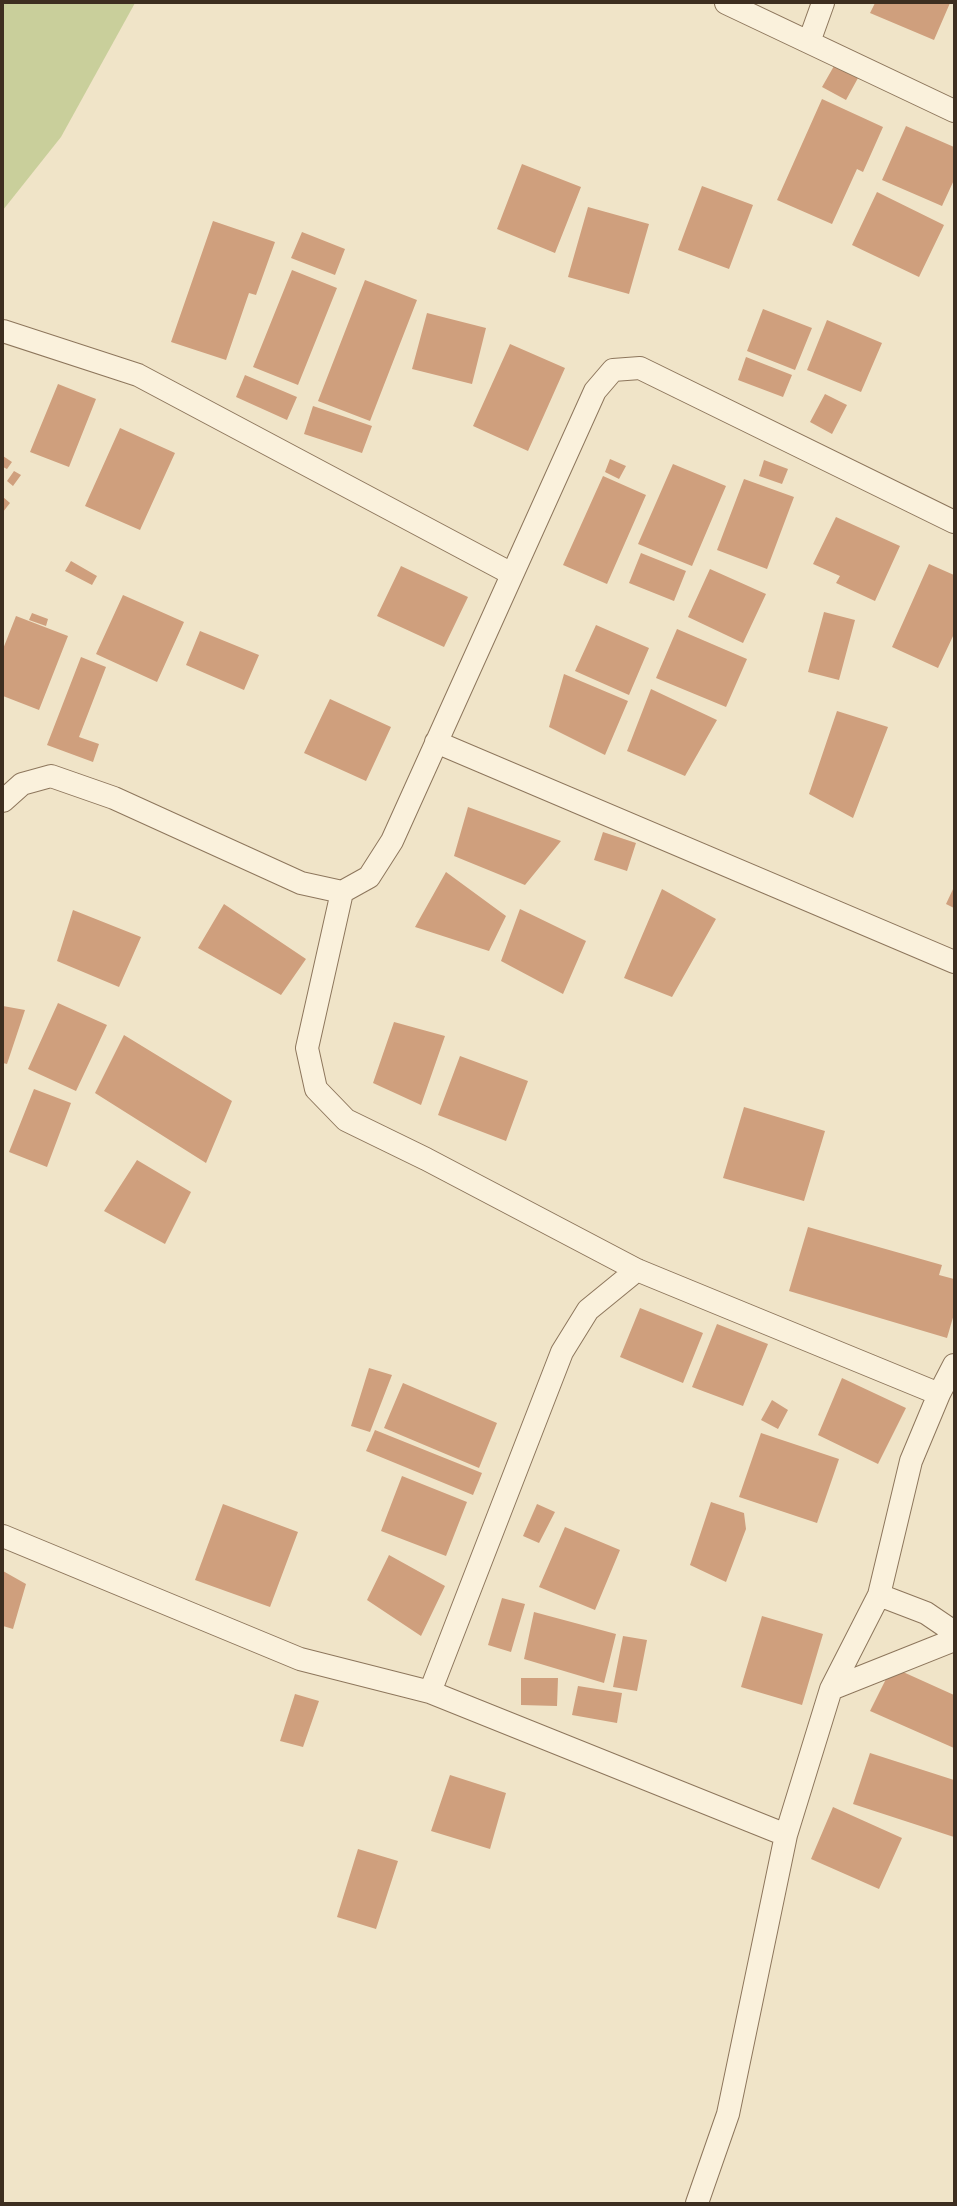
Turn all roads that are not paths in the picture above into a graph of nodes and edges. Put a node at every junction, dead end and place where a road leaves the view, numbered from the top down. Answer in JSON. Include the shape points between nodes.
{"nodes":[{"id":1,"x":726,"y":3,"type":"edge"},
{"id":2,"x":823,"y":3,"type":"edge"},
{"id":3,"x":809,"y":42,"type":"junction"},
{"id":4,"x":954,"y":111,"type":"edge"},
{"id":5,"x":3,"y":331,"type":"edge"},
{"id":6,"x":954,"y":522,"type":"edge"},
{"id":7,"x":512,"y":574,"type":"junction"},
{"id":8,"x":436,"y":742,"type":"junction"},
{"id":9,"x":3,"y":801,"type":"edge"},
{"id":10,"x":342,"y":892,"type":"junction"},
{"id":11,"x":954,"y":962,"type":"edge"},
{"id":12,"x":638,"y":1270,"type":"junction"},
{"id":13,"x":954,"y":1365,"type":"edge"},
{"id":14,"x":939,"y":1394,"type":"junction"},
{"id":15,"x":3,"y":1536,"type":"edge"},
{"id":16,"x":879,"y":1595,"type":"junction"},
{"id":17,"x":954,"y":1632,"type":"edge"},
{"id":18,"x":954,"y":1640,"type":"edge"},
{"id":19,"x":831,"y":1689,"type":"junction"},
{"id":20,"x":430,"y":1692,"type":"junction"},
{"id":21,"x":786,"y":1835,"type":"junction"},
{"id":22,"x":696,"y":2203,"type":"edge"}],
"edges":[{"from":1,"to":3,"type":"street"},
{"from":2,"to":3,"type":"street"},
{"from":3,"to":4,"type":"street"},
{"from":5,"to":7,"type":"street","via":[[138,375]]},
{"from":6,"to":7,"type":"street","via":[[640,368],[613,370],[594,390]]},
{"from":7,"to":8,"type":"street"},
{"from":8,"to":10,"type":"street","via":[[392,841],[369,877]]},
{"from":8,"to":11,"type":"street"},
{"from":9,"to":10,"type":"street","via":[[22,784],[51,776],[114,798],[301,883]]},
{"from":10,"to":12,"type":"street","via":[[307,1048],[316,1089],[346,1120]]},
{"from":12,"to":14,"type":"street"},
{"from":12,"to":20,"type":"street","via":[[588,1310],[562,1352]]},
{"from":13,"to":14,"type":"street"},
{"from":14,"to":16,"type":"street","via":[[911,1461]]},
{"from":15,"to":20,"type":"street","via":[[300,1659]]},
{"from":16,"to":17,"type":"street","via":[[926,1613]]},
{"from":16,"to":19,"type":"street"},
{"from":18,"to":19,"type":"street"},
{"from":19,"to":21,"type":"street"},
{"from":20,"to":21,"type":"street"},
{"from":21,"to":22,"type":"street","via":[[728,2114]]}]}
